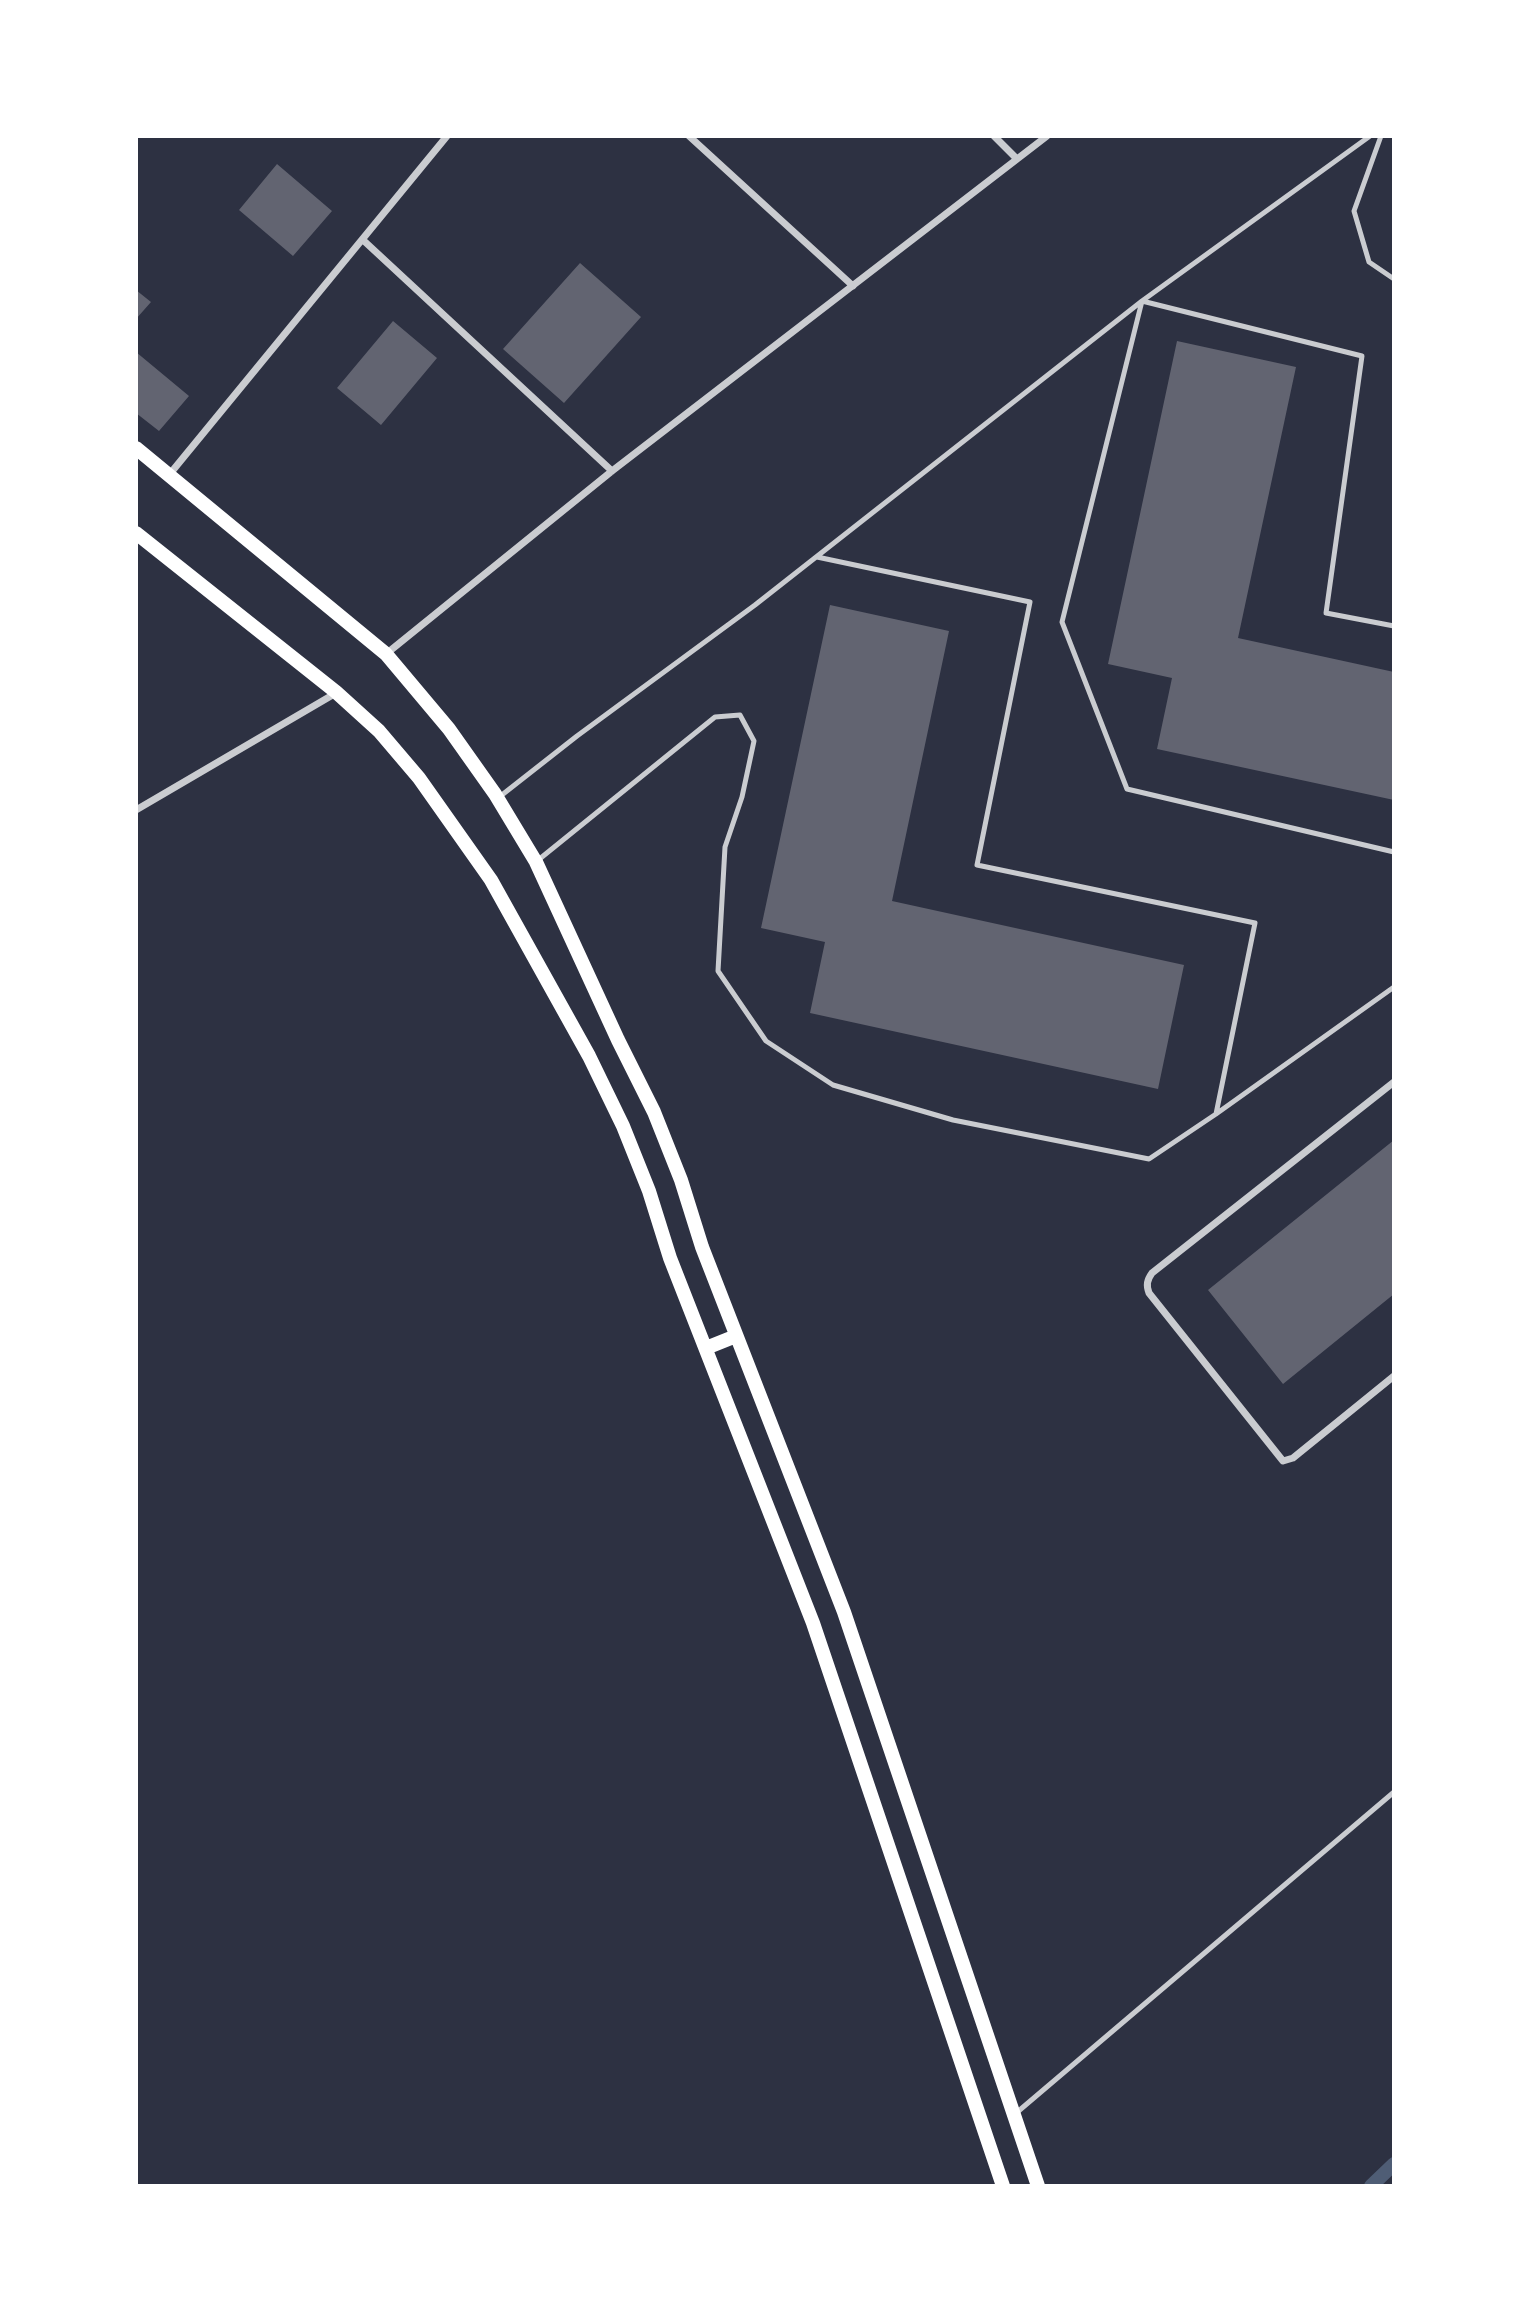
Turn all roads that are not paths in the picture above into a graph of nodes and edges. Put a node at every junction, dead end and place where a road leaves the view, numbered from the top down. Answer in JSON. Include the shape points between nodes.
{"nodes":[{"id":1,"x":447,"y":136,"type":"edge"},
{"id":2,"x":689,"y":136,"type":"edge"},
{"id":3,"x":994,"y":136,"type":"edge"},
{"id":4,"x":1047,"y":136,"type":"edge"},
{"id":5,"x":1370,"y":136,"type":"edge"},
{"id":6,"x":1381,"y":136,"type":"edge"},
{"id":7,"x":1017,"y":159,"type":"junction"},
{"id":8,"x":363,"y":240,"type":"junction"},
{"id":9,"x":1394,"y":279,"type":"edge"},
{"id":10,"x":853,"y":286,"type":"junction"},
{"id":11,"x":1142,"y":301,"type":"junction"},
{"id":12,"x":136,"y":448,"type":"edge"},
{"id":13,"x":612,"y":471,"type":"junction"},
{"id":14,"x":169,"y":475,"type":"junction"},
{"id":15,"x":136,"y":533,"type":"edge"},
{"id":16,"x":816,"y":556,"type":"junction"},
{"id":17,"x":1394,"y":626,"type":"edge"},
{"id":18,"x":386,"y":654,"type":"junction"},
{"id":19,"x":336,"y":692,"type":"junction"},
{"id":20,"x":498,"y":798,"type":"junction"},
{"id":21,"x":136,"y":810,"type":"edge"},
{"id":22,"x":1394,"y":852,"type":"edge"},
{"id":23,"x":536,"y":862,"type":"junction"},
{"id":24,"x":1394,"y":987,"type":"edge"},
{"id":25,"x":1394,"y":1082,"type":"edge"},
{"id":26,"x":1216,"y":1115,"type":"junction"},
{"id":27,"x":736,"y":1336,"type":"junction"},
{"id":28,"x":706,"y":1348,"type":"junction"},
{"id":29,"x":1394,"y":1377,"type":"edge"},
{"id":30,"x":1394,"y":1791,"type":"edge"},
{"id":31,"x":1014,"y":2114,"type":"junction"},
{"id":32,"x":1003,"y":2186,"type":"edge"},
{"id":33,"x":1038,"y":2186,"type":"edge"}],
"edges":[{"from":1,"to":8,"type":"street"},
{"from":2,"to":10,"type":"street"},
{"from":3,"to":7,"type":"street"},
{"from":4,"to":7,"type":"street"},
{"from":5,"to":11,"type":"lane"},
{"from":6,"to":9,"type":"lane","via":[[1354,211],[1369,262]]},
{"from":7,"to":10,"type":"street"},
{"from":8,"to":13,"type":"street"},
{"from":8,"to":14,"type":"street"},
{"from":10,"to":13,"type":"street"},
{"from":11,"to":16,"type":"lane"},
{"from":11,"to":17,"type":"lane","via":[[1362,356],[1326,613]]},
{"from":11,"to":22,"type":"lane","via":[[1062,622],[1127,789]]},
{"from":12,"to":14,"type":"main road"},
{"from":13,"to":18,"type":"street"},
{"from":14,"to":18,"type":"main road"},
{"from":15,"to":19,"type":"main road"},
{"from":16,"to":20,"type":"lane"},
{"from":16,"to":26,"type":"lane","via":[[1030,602],[977,865],[1255,923]]},
{"from":18,"to":20,"type":"main road","via":[[449,729]]},
{"from":19,"to":21,"type":"street"},
{"from":19,"to":28,"type":"main road","via":[[379,731],[419,778],[491,880],[623,1126]]},
{"from":20,"to":23,"type":"main road"},
{"from":23,"to":26,"type":"lane","via":[[715,718],[740,715],[754,741],[743,797],[725,847],[718,971],[766,1041],[833,1085],[953,1119],[1149,1158]]},
{"from":23,"to":27,"type":"main road","via":[[654,1112]]},
{"from":24,"to":26,"type":"lane"},
{"from":25,"to":29,"type":"street","via":[[1152,1273],[1147,1287],[1283,1461],[1293,1458]]},
{"from":27,"to":28,"type":"main road"},
{"from":27,"to":31,"type":"main road","via":[[844,1612]]},
{"from":28,"to":32,"type":"main road","via":[[813,1623]]},
{"from":30,"to":31,"type":"lane"},
{"from":31,"to":33,"type":"main road"}]}
